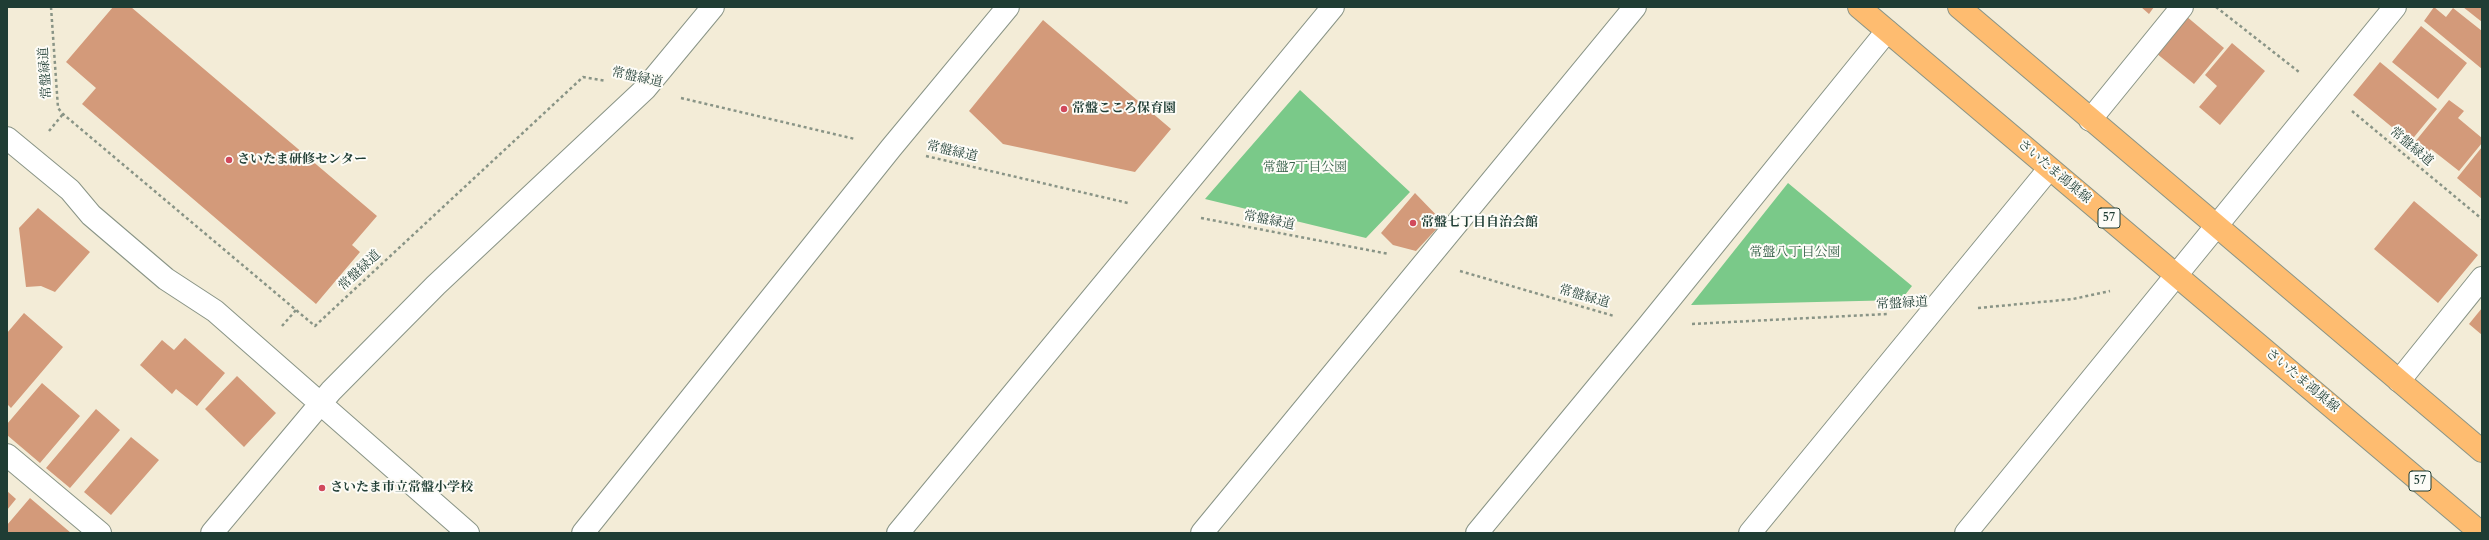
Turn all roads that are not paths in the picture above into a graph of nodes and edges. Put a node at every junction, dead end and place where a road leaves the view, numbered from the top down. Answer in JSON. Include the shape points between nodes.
{"nodes":[{"id":1,"x":713,"y":7,"type":"edge"},
{"id":2,"x":1008,"y":7,"type":"edge"},
{"id":3,"x":1332,"y":7,"type":"edge"},
{"id":4,"x":1636,"y":7,"type":"edge"},
{"id":5,"x":1859,"y":7,"type":"edge"},
{"id":6,"x":1959,"y":7,"type":"edge"},
{"id":7,"x":2182,"y":7,"type":"edge"},
{"id":8,"x":2395,"y":7,"type":"edge"},
{"id":9,"x":1887,"y":31,"type":"junction"},
{"id":10,"x":2090,"y":120,"type":"junction"},
{"id":11,"x":7,"y":138,"type":"edge"},
{"id":12,"x":2049,"y":169,"type":"junction"},
{"id":13,"x":2217,"y":227,"type":"junction"},
{"id":14,"x":2178,"y":275,"type":"junction"},
{"id":15,"x":2482,"y":278,"type":"edge"},
{"id":16,"x":2399,"y":381,"type":"junction"},
{"id":17,"x":320,"y":404,"type":"junction"},
{"id":18,"x":2482,"y":451,"type":"edge"},
{"id":19,"x":7,"y":455,"type":"edge"},
{"id":20,"x":100,"y":533,"type":"edge"},
{"id":21,"x":212,"y":533,"type":"edge"},
{"id":22,"x":468,"y":533,"type":"edge"},
{"id":23,"x":583,"y":533,"type":"edge"},
{"id":24,"x":898,"y":533,"type":"edge"},
{"id":25,"x":1202,"y":533,"type":"edge"},
{"id":26,"x":1477,"y":533,"type":"edge"},
{"id":27,"x":1750,"y":533,"type":"edge"},
{"id":28,"x":1966,"y":533,"type":"edge"},
{"id":29,"x":2481,"y":533,"type":"edge"}],
"edges":[{"from":1,"to":17,"type":"street","via":[[645,89],[436,285]]},
{"from":2,"to":23,"type":"street","via":[[891,148]]},
{"from":3,"to":24,"type":"street"},
{"from":4,"to":25,"type":"street"},
{"from":5,"to":9,"type":"main road","name":"さいたま鴻巣線","number":"57"},
{"from":6,"to":10,"type":"main road"},
{"from":7,"to":10,"type":"street"},
{"from":8,"to":13,"type":"street"},
{"from":9,"to":12,"type":"main road","name":"さいたま鴻巣線","number":"57"},
{"from":9,"to":26,"type":"street"},
{"from":10,"to":13,"type":"main road"},
{"from":11,"to":17,"type":"street","via":[[70,190],[91,215],[166,278],[215,311]]},
{"from":12,"to":14,"type":"main road","name":"さいたま鴻巣線","number":"57"},
{"from":12,"to":27,"type":"street"},
{"from":13,"to":14,"type":"street"},
{"from":13,"to":16,"type":"main road"},
{"from":14,"to":28,"type":"street"},
{"from":14,"to":29,"type":"main road","name":"さいたま鴻巣線","number":"57"},
{"from":15,"to":16,"type":"street"},
{"from":16,"to":18,"type":"main road"},
{"from":17,"to":21,"type":"street"},
{"from":17,"to":22,"type":"street"},
{"from":19,"to":20,"type":"street"}]}
